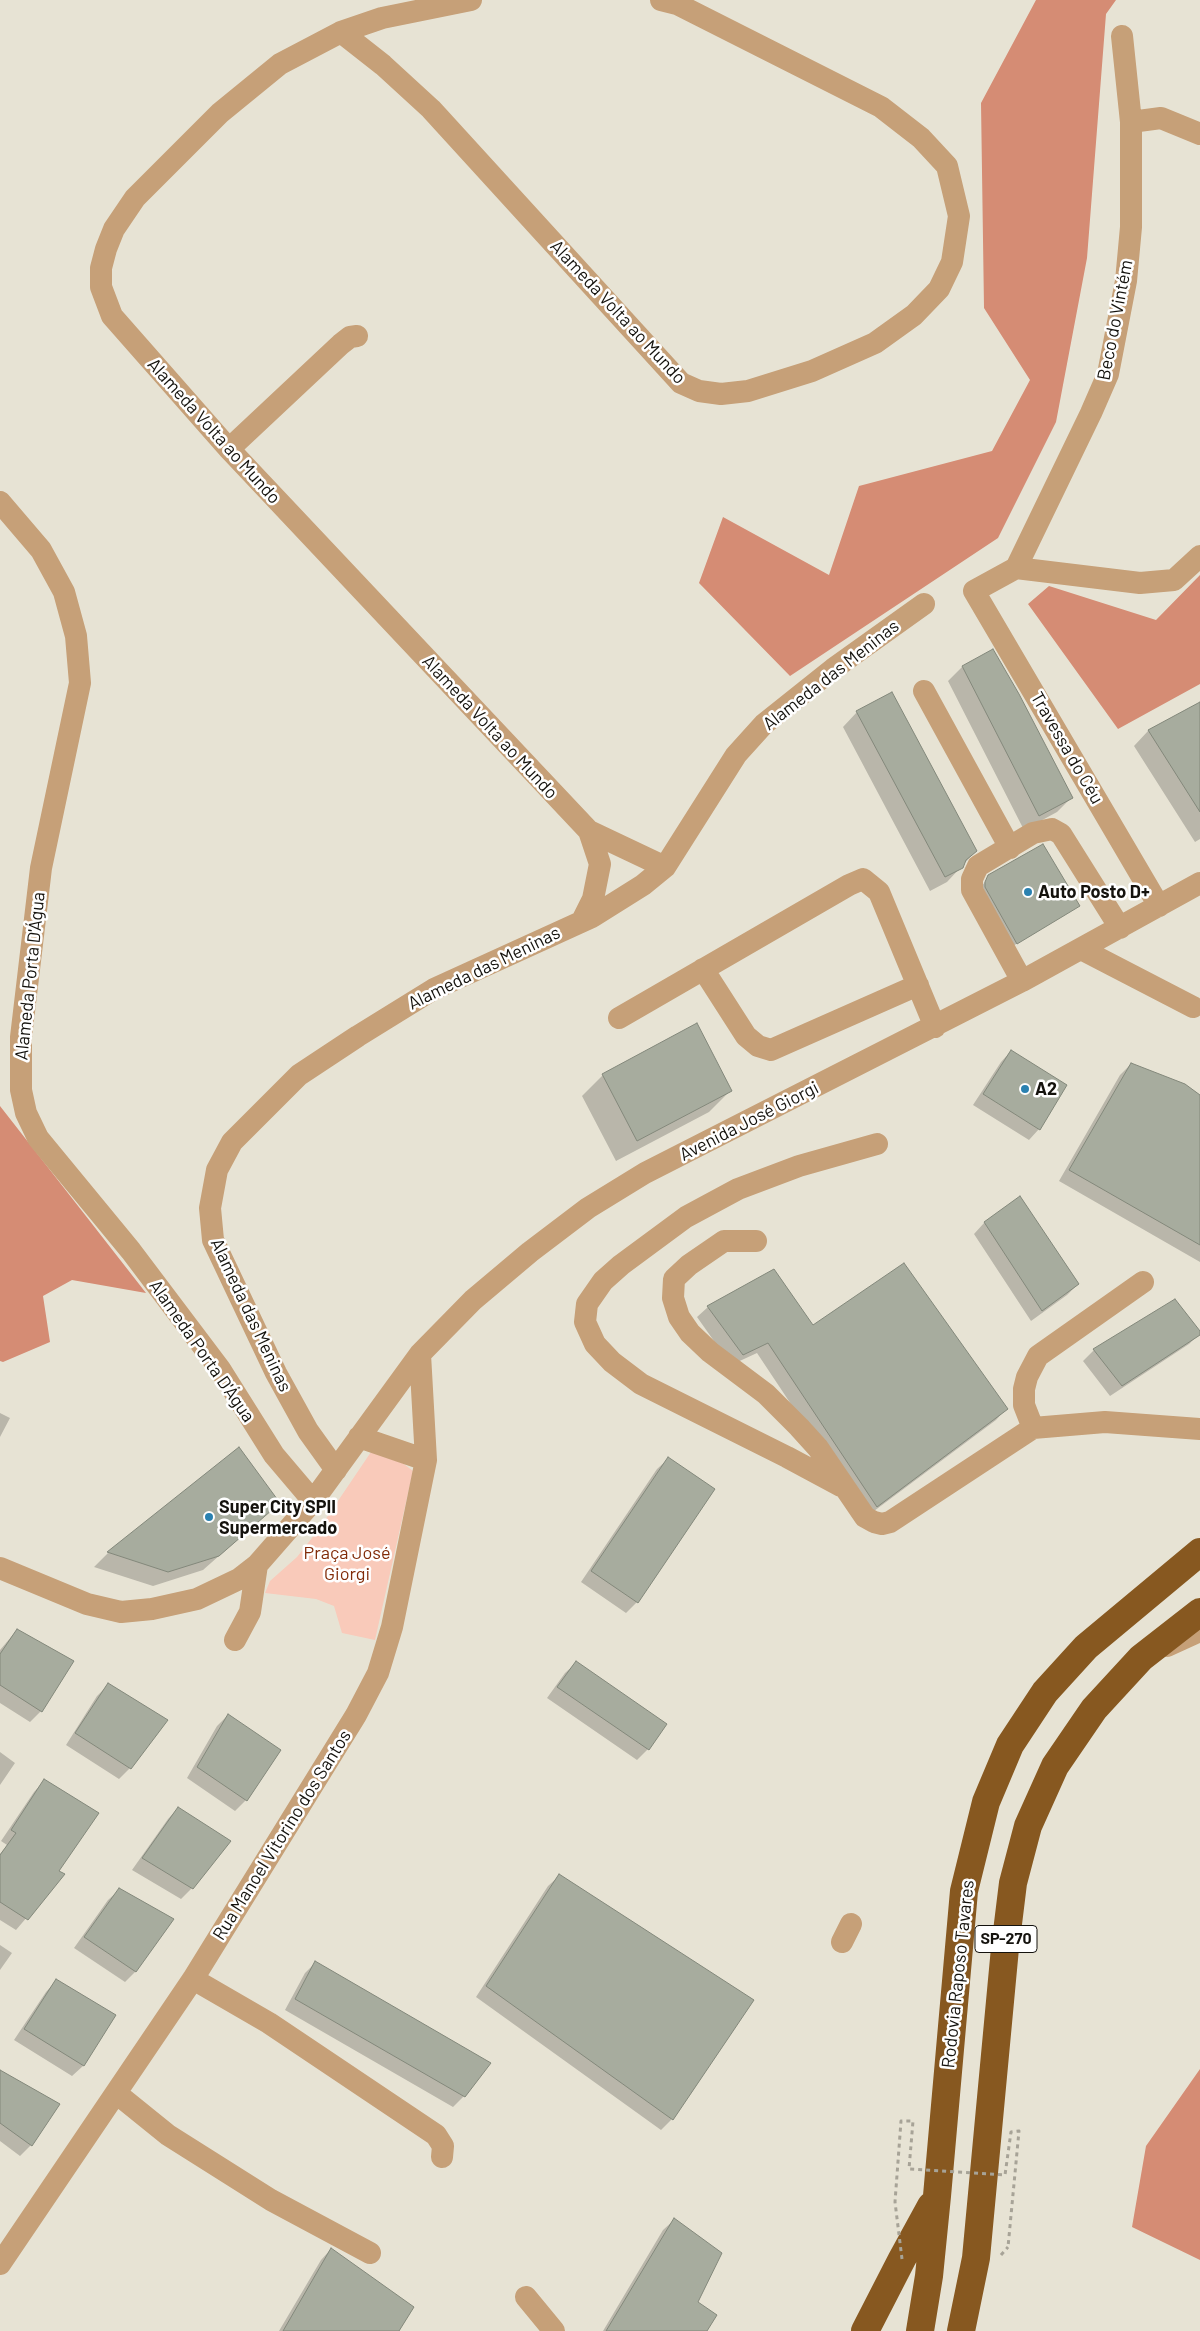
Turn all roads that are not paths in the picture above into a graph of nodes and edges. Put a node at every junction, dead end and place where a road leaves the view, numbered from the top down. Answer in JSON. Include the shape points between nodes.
{"nodes":[{"id":1,"x":471,"y":0,"type":"edge"},
{"id":2,"x":661,"y":0,"type":"edge"},
{"id":3,"x":340,"y":32,"type":"junction"},
{"id":4,"x":1122,"y":36,"type":"dead end"},
{"id":5,"x":1131,"y":122,"type":"junction"},
{"id":6,"x":1200,"y":134,"type":"edge"},
{"id":7,"x":357,"y":336,"type":"dead end"},
{"id":8,"x":228,"y":448,"type":"junction"},
{"id":9,"x":0,"y":502,"type":"edge"},
{"id":10,"x":1200,"y":556,"type":"edge"},
{"id":11,"x":1016,"y":568,"type":"junction"},
{"id":12,"x":924,"y":604,"type":"dead end"},
{"id":13,"x":924,"y":690,"type":"dead end"},
{"id":14,"x":589,"y":831,"type":"junction"},
{"id":15,"x":1010,"y":848,"type":"junction"},
{"id":16,"x":665,"y":866,"type":"junction"},
{"id":17,"x":1200,"y":883,"type":"edge"},
{"id":18,"x":1160,"y":906,"type":"junction"},
{"id":19,"x":582,"y":921,"type":"junction"},
{"id":20,"x":1120,"y":928,"type":"junction"},
{"id":21,"x":1081,"y":949,"type":"junction"},
{"id":22,"x":703,"y":969,"type":"junction"},
{"id":23,"x":1022,"y":981,"type":"junction"},
{"id":24,"x":918,"y":985,"type":"junction"},
{"id":25,"x":1198,"y":1005,"type":"edge"},
{"id":26,"x":619,"y":1018,"type":"dead end"},
{"id":27,"x":935,"y":1026,"type":"junction"},
{"id":28,"x":877,"y":1144,"type":"dead end"},
{"id":29,"x":756,"y":1242,"type":"dead end"},
{"id":30,"x":1143,"y":1282,"type":"dead end"},
{"id":31,"x":420,"y":1354,"type":"junction"},
{"id":32,"x":1033,"y":1428,"type":"junction"},
{"id":33,"x":1200,"y":1429,"type":"edge"},
{"id":34,"x":359,"y":1438,"type":"junction"},
{"id":35,"x":426,"y":1460,"type":"junction"},
{"id":36,"x":336,"y":1470,"type":"junction"},
{"id":37,"x":848,"y":1490,"type":"junction"},
{"id":38,"x":313,"y":1501,"type":"junction"},
{"id":39,"x":1200,"y":1552,"type":"edge"},
{"id":40,"x":257,"y":1565,"type":"junction"},
{"id":41,"x":0,"y":1568,"type":"edge"},
{"id":42,"x":1200,"y":1612,"type":"edge"},
{"id":43,"x":1200,"y":1631,"type":"edge"},
{"id":44,"x":235,"y":1640,"type":"dead end"},
{"id":45,"x":1141,"y":1658,"type":"junction"},
{"id":46,"x":193,"y":1979,"type":"junction"},
{"id":47,"x":116,"y":2093,"type":"junction"},
{"id":48,"x":442,"y":2157,"type":"dead end"},
{"id":49,"x":937,"y":2196,"type":"junction"},
{"id":50,"x":370,"y":2253,"type":"dead end"},
{"id":51,"x":976,"y":2258,"type":"junction"},
{"id":52,"x":0,"y":2264,"type":"edge"},
{"id":53,"x":526,"y":2297,"type":"dead end"},
{"id":54,"x":554,"y":2331,"type":"edge"},
{"id":55,"x":865,"y":2331,"type":"edge"},
{"id":56,"x":920,"y":2331,"type":"edge"},
{"id":57,"x":961,"y":2331,"type":"edge"},
{"id":58,"x":970,"y":2331,"type":"edge"}],
"edges":[{"from":1,"to":3,"type":"street","name":"Alameda Volta ao Mundo","via":[[382,18]]},
{"from":2,"to":3,"type":"street","name":"Alameda Volta ao Mundo","via":[[677,4],[881,107],[921,138],[946,166],[959,216],[952,262],[939,289],[914,315],[875,343],[812,371],[748,391],[721,394],[699,391],[680,383],[431,109],[383,65]]},
{"from":3,"to":8,"type":"street","name":"Alameda Volta ao Mundo","via":[[280,64],[220,114],[135,198],[114,229],[104,255],[101,287],[112,316]]},
{"from":4,"to":5,"type":"street","name":"Beco do Vintém"},
{"from":5,"to":6,"type":"street","via":[[1161,118]]},
{"from":5,"to":11,"type":"street","name":"Beco do Vintém","via":[[1131,227],[1126,281],[1108,374]]},
{"from":7,"to":8,"type":"street","via":[[341,344]]},
{"from":8,"to":14,"type":"street","name":"Alameda Volta ao Mundo"},
{"from":9,"to":38,"type":"street","name":"Alameda Porta D'Água","via":[[41,550],[64,592],[76,636],[80,683],[41,868],[21,1037],[21,1090],[26,1113],[38,1138],[220,1369],[274,1455]]},
{"from":10,"to":11,"type":"street","via":[[1174,580],[1140,584]]},
{"from":11,"to":18,"type":"street","name":"Travessa do Céu","via":[[974,591]]},
{"from":12,"to":16,"type":"street","name":"Alameda das Meninas","via":[[764,724],[736,755]]},
{"from":13,"to":15,"type":"street"},
{"from":14,"to":16,"type":"street","name":"Alameda Volta ao Mundo"},
{"from":14,"to":19,"type":"street","name":"Alameda Volta ao Mundo","via":[[600,864],[592,899]]},
{"from":15,"to":20,"type":"street","via":[[1032,833],[1052,829],[1061,834]]},
{"from":15,"to":23,"type":"street","via":[[978,866],[972,879],[972,890]]},
{"from":16,"to":19,"type":"street","name":"Alameda das Meninas","via":[[614,904]]},
{"from":17,"to":18,"type":"street","name":"Avenida José Giorgi"},
{"from":18,"to":20,"type":"street","name":"Avenida José Giorgi"},
{"from":19,"to":36,"type":"street","name":"Alameda das Meninas","via":[[434,989],[299,1075],[232,1142],[217,1170],[210,1208],[213,1240],[276,1373],[308,1431]]},
{"from":20,"to":21,"type":"street","name":"Avenida José Giorgi"},
{"from":21,"to":23,"type":"street","name":"Avenida José Giorgi"},
{"from":21,"to":25,"type":"street"},
{"from":22,"to":24,"type":"street","via":[[746,1036],[758,1046],[771,1050]]},
{"from":22,"to":24,"type":"street","via":[[863,879],[879,892]]},
{"from":22,"to":26,"type":"street"},
{"from":23,"to":27,"type":"street","name":"Avenida José Giorgi"},
{"from":24,"to":27,"type":"street"},
{"from":27,"to":31,"type":"street","name":"Avenida José Giorgi","via":[[646,1173],[588,1208],[473,1300]]},
{"from":28,"to":37,"type":"street","via":[[799,1166],[738,1189],[686,1217],[603,1281],[587,1304],[585,1322],[595,1344],[641,1384],[788,1456]]},
{"from":29,"to":37,"type":"street","via":[[724,1241],[674,1279],[673,1298],[679,1317],[710,1352],[766,1394],[799,1427]]},
{"from":30,"to":32,"type":"street","via":[[1038,1356],[1024,1389],[1024,1405]]},
{"from":31,"to":34,"type":"street","name":"Avenida José Giorgi"},
{"from":31,"to":35,"type":"street","name":"Rua Manoel Vitorino dos Santos"},
{"from":32,"to":33,"type":"street","via":[[1105,1422]]},
{"from":32,"to":37,"type":"street","via":[[890,1522],[882,1524],[866,1517]]},
{"from":34,"to":35,"type":"street"},
{"from":34,"to":36,"type":"street","name":"Avenida José Giorgi"},
{"from":35,"to":46,"type":"street","name":"Rua Manoel Vitorino dos Santos","via":[[392,1626],[378,1673],[356,1715]]},
{"from":36,"to":38,"type":"street","name":"Avenida José Giorgi"},
{"from":38,"to":40,"type":"street","name":"Avenida José Giorgi"},
{"from":39,"to":49,"type":"highway","name":"Rodovia Raposo Tavares","number":"SP-270","via":[[1086,1647],[1045,1692],[1010,1745],[986,1802],[964,1891]]},
{"from":40,"to":41,"type":"street","name":"Avenida José Giorgi","via":[[240,1579],[196,1599],[121,1612],[87,1604]]},
{"from":40,"to":44,"type":"street","via":[[250,1612]]},
{"from":42,"to":45,"type":"highway","number":"SP-270"},
{"from":43,"to":45,"type":"street"},
{"from":45,"to":51,"type":"highway","number":"SP-270","via":[[1094,1709],[1054,1766],[1028,1826],[1014,1883],[1005,1948]]},
{"from":46,"to":47,"type":"street","name":"Rua Manoel Vitorino dos Santos"},
{"from":46,"to":48,"type":"street","via":[[268,2023],[436,2135],[443,2146]]},
{"from":47,"to":50,"type":"street","via":[[176,2140],[271,2200]]},
{"from":47,"to":52,"type":"street","name":"Rua Manoel Vitorino dos Santos"},
{"from":49,"to":55,"type":"highway"},
{"from":49,"to":56,"type":"highway","name":"Rodovia Raposo Tavares","number":"SP-270"},
{"from":51,"to":57,"type":"highway","number":"SP-270"},
{"from":51,"to":58,"type":"highway"},
{"from":53,"to":54,"type":"street"}]}
